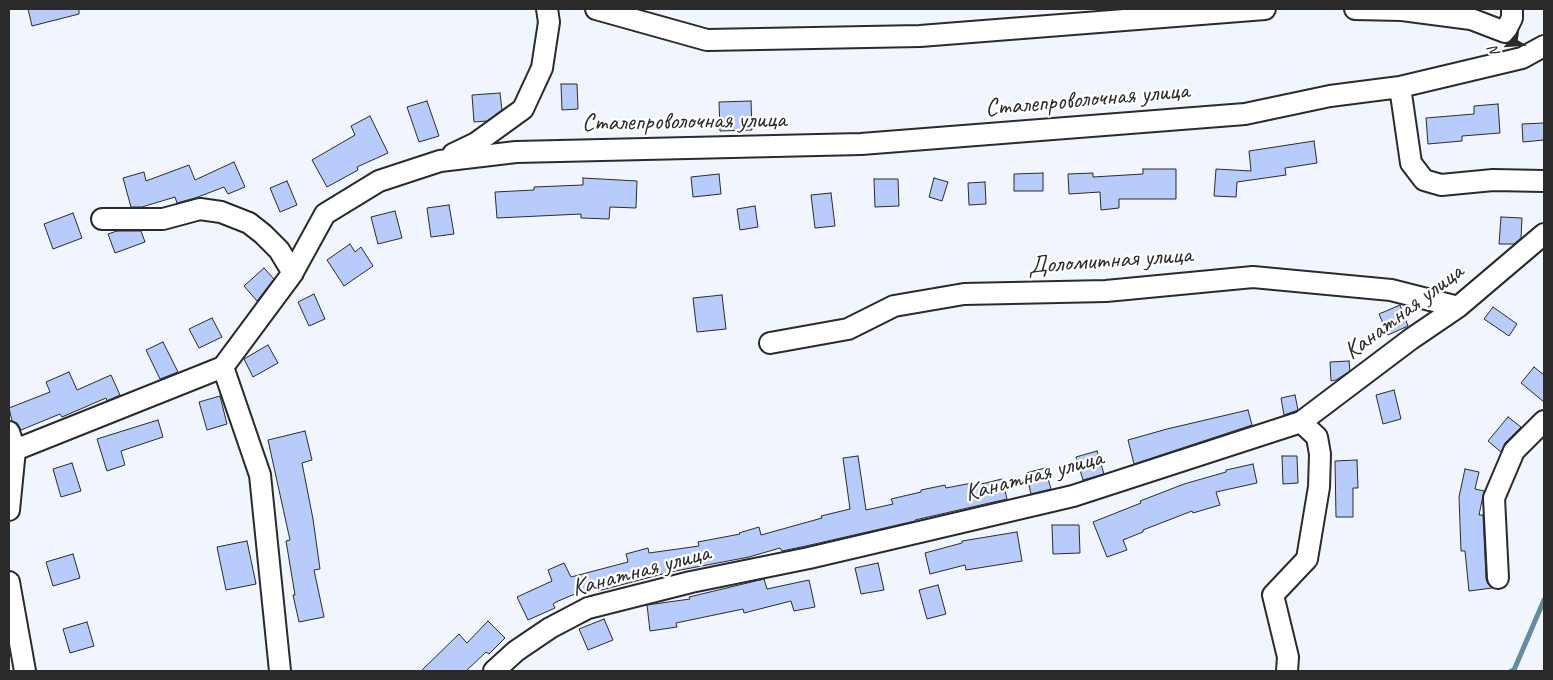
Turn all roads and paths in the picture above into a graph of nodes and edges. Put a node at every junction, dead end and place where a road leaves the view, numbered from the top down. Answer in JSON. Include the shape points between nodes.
{"nodes":[{"id":1,"x":547,"y":9,"type":"edge"},
{"id":2,"x":596,"y":9,"type":"edge"},
{"id":3,"x":1265,"y":9,"type":"edge"},
{"id":4,"x":1355,"y":9,"type":"edge"},
{"id":5,"x":1512,"y":9,"type":"edge"},
{"id":6,"x":1544,"y":46,"type":"edge"},
{"id":7,"x":1400,"y":87,"type":"junction"},
{"id":8,"x":440,"y":161,"type":"junction"},
{"id":9,"x":1544,"y":181,"type":"edge"},
{"id":10,"x":102,"y":219,"type":"dead end"},
{"id":11,"x":1544,"y":234,"type":"edge"},
{"id":12,"x":293,"y":273,"type":"junction"},
{"id":13,"x":1458,"y":307,"type":"junction"},
{"id":14,"x":770,"y":343,"type":"dead end"},
{"id":15,"x":223,"y":367,"type":"junction"},
{"id":16,"x":1544,"y":421,"type":"edge"},
{"id":17,"x":1301,"y":422,"type":"junction"},
{"id":18,"x":12,"y":441,"type":"edge"},
{"id":19,"x":9,"y":510,"type":"edge"},
{"id":20,"x":1498,"y":578,"type":"dead end"},
{"id":21,"x":9,"y":582,"type":"edge"},
{"id":22,"x":24,"y":671,"type":"edge"},
{"id":23,"x":280,"y":671,"type":"edge"},
{"id":24,"x":494,"y":671,"type":"edge"},
{"id":25,"x":1287,"y":671,"type":"edge"}],
"edges":[{"from":1,"to":8,"type":"street","via":[[549,22],[542,68],[523,109],[476,144]]},
{"from":2,"to":3,"type":"street","via":[[707,40],[920,36]]},
{"from":4,"to":5,"type":"street","via":[[1402,10],[1470,19],[1505,32],[1512,18]]},
{"from":6,"to":7,"type":"street","name":"Сталепроволочная улица","via":[[1522,58]]},
{"from":7,"to":8,"type":"street","name":"Сталепроволочная улица","via":[[1330,96],[1245,114],[861,144],[516,152]]},
{"from":7,"to":9,"type":"street","via":[[1411,163],[1424,180],[1441,185],[1494,180]]},
{"from":8,"to":12,"type":"street","name":"Сталепроволочная улица","via":[[379,181],[325,214]]},
{"from":10,"to":12,"type":"street","via":[[164,219],[200,209],[221,212],[249,223],[263,234],[279,250]]},
{"from":11,"to":13,"type":"street","name":"Канатная улица"},
{"from":12,"to":15,"type":"street","name":"Сталепроволочная улица"},
{"from":13,"to":14,"type":"street","name":"Доломитная улица","via":[[1391,290],[1253,277],[1106,290],[964,294],[894,306],[848,329]]},
{"from":13,"to":17,"type":"street","name":"Канатная улица"},
{"from":15,"to":18,"type":"street"},
{"from":15,"to":23,"type":"street","via":[[260,475]]},
{"from":16,"to":20,"type":"street","via":[[1514,451],[1494,498]]},
{"from":17,"to":24,"type":"street","name":"Канатная улица","via":[[1073,496],[588,608],[550,628]]},
{"from":17,"to":25,"type":"street","via":[[1317,437],[1319,487],[1307,559],[1273,595],[1288,657]]},
{"from":18,"to":19,"type":"street"},
{"from":21,"to":22,"type":"street"}]}
